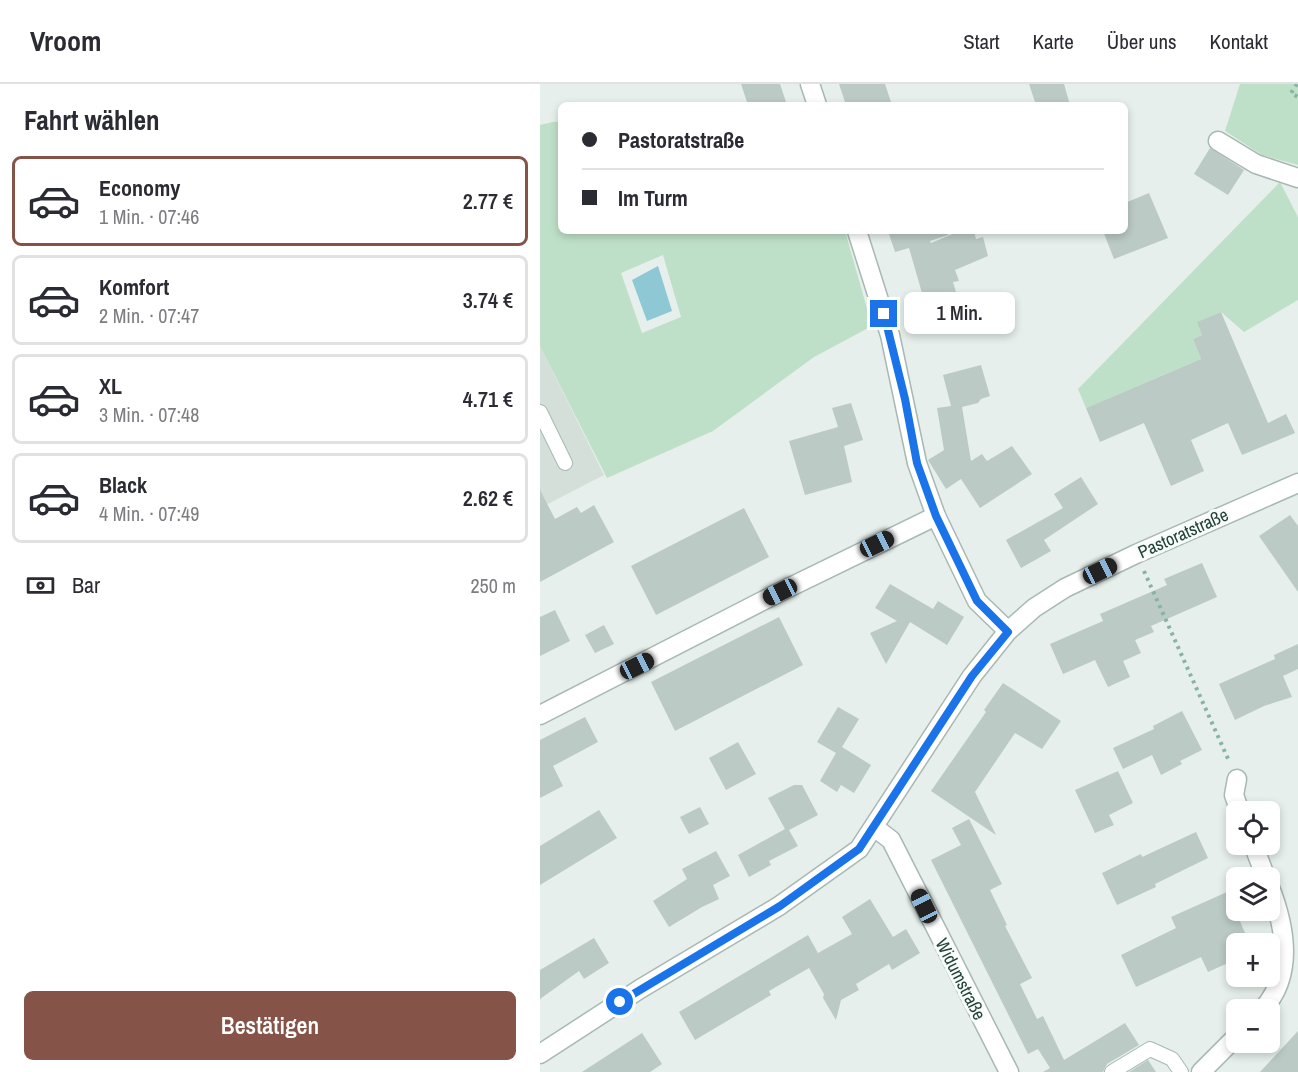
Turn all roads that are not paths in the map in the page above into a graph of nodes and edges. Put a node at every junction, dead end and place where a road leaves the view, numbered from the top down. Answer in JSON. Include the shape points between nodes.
{"nodes":[{"id":1,"x":810,"y":84,"type":"edge"},
{"id":2,"x":816,"y":102,"type":"edge"},
{"id":3,"x":1218,"y":141,"type":"dead end"},
{"id":4,"x":1298,"y":178,"type":"edge"},
{"id":5,"x":858,"y":234,"type":"edge"},
{"id":6,"x":540,"y":412,"type":"edge"},
{"id":7,"x":565,"y":463,"type":"dead end"},
{"id":8,"x":1298,"y":483,"type":"edge"},
{"id":9,"x":936,"y":516,"type":"junction"},
{"id":10,"x":1008,"y":632,"type":"junction"},
{"id":11,"x":540,"y":715,"type":"edge"},
{"id":12,"x":1237,"y":779,"type":"road end"},
{"id":13,"x":1236,"y":801,"type":"edge"},
{"id":14,"x":874,"y":827,"type":"junction"},
{"id":15,"x":1280,"y":921,"type":"edge"},
{"id":16,"x":1270,"y":999,"type":"edge"},
{"id":17,"x":1226,"y":1047,"type":"edge"},
{"id":18,"x":540,"y":1054,"type":"edge"},
{"id":19,"x":1009,"y":1072,"type":"edge"},
{"id":20,"x":1112,"y":1072,"type":"edge"},
{"id":21,"x":1181,"y":1072,"type":"edge"},
{"id":22,"x":1201,"y":1072,"type":"edge"}],
"edges":[{"from":1,"to":2,"type":"street"},
{"from":3,"to":4,"type":"street","via":[[1256,164]]},
{"from":5,"to":9,"type":"street","via":[[890,335],[917,463]]},
{"from":6,"to":7,"type":"lane"},
{"from":8,"to":10,"type":"street","name":"Pastoratstraße","via":[[1065,588],[1034,608]]},
{"from":9,"to":10,"type":"street","via":[[977,601]]},
{"from":9,"to":11,"type":"street"},
{"from":10,"to":14,"type":"street","name":"Pastoratstraße","via":[[972,676]]},
{"from":12,"to":13,"type":"street"},
{"from":14,"to":18,"type":"street","name":"Pastoratstraße","via":[[859,849],[780,906]]},
{"from":14,"to":19,"type":"street","name":"Widumstraße","via":[[891,840]]},
{"from":15,"to":16,"type":"street","via":[[1284,940],[1282,980]]},
{"from":17,"to":22,"type":"street"},
{"from":20,"to":21,"type":"lane","via":[[1150,1049],[1172,1059]]}]}
